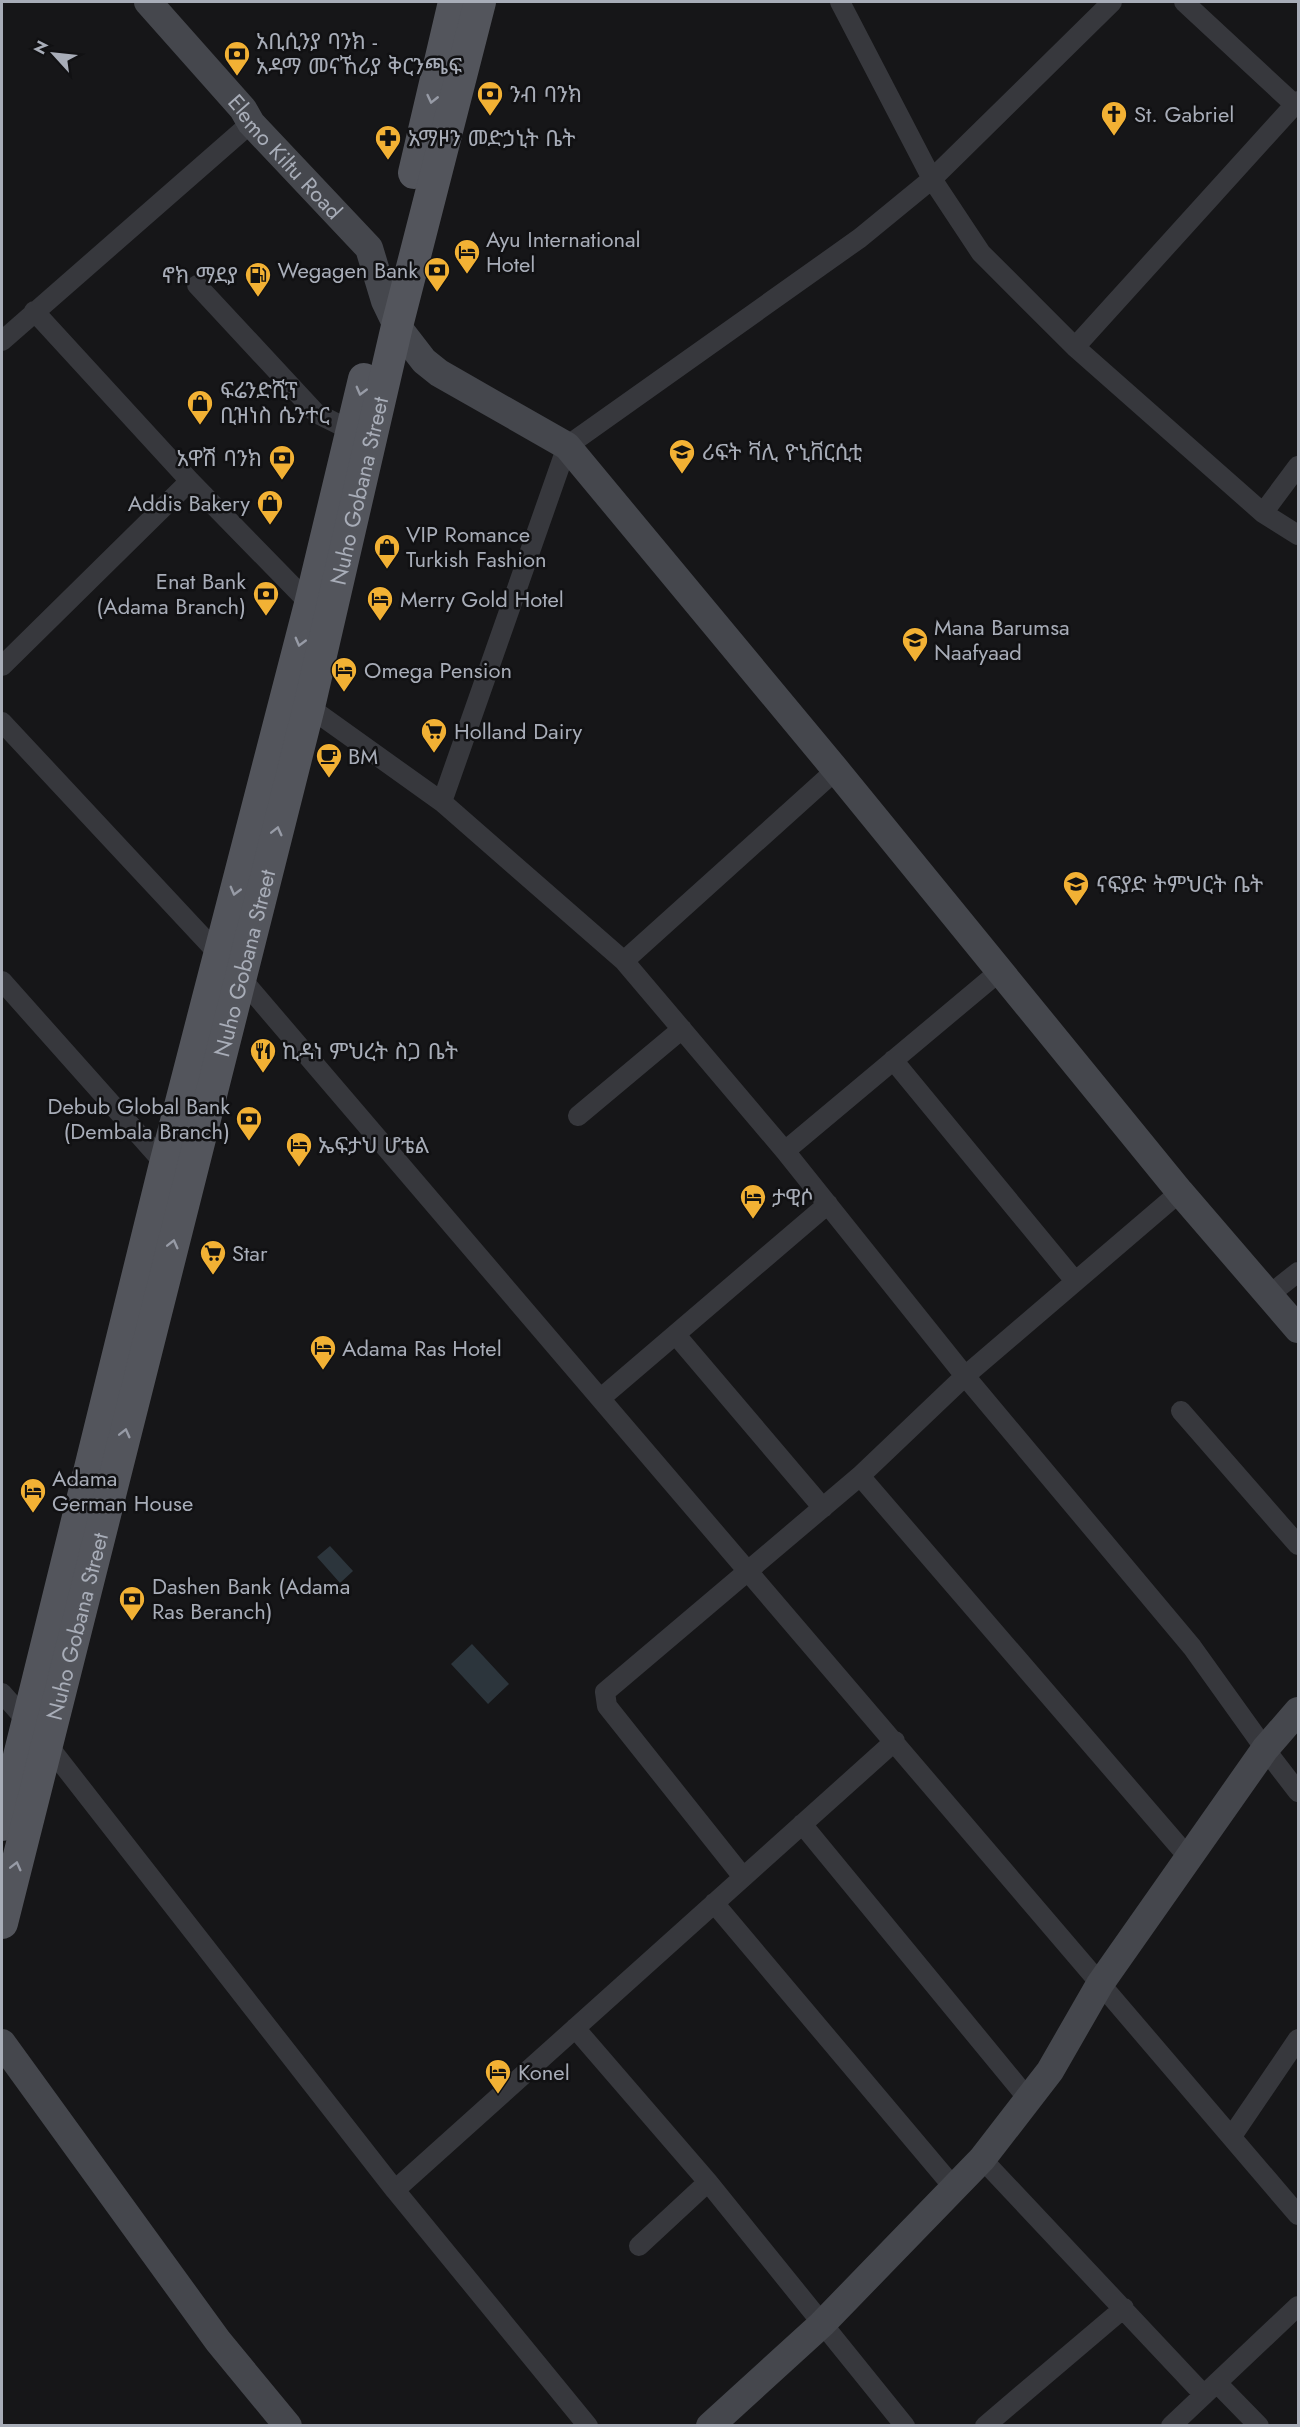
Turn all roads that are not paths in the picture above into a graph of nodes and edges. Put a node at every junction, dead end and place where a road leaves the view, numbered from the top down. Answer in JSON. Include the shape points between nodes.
{"nodes":[{"id":1,"x":148,"y":2,"type":"edge"},
{"id":2,"x":454,"y":2,"type":"edge"},
{"id":3,"x":480,"y":2,"type":"edge"},
{"id":4,"x":840,"y":2,"type":"edge"},
{"id":5,"x":1112,"y":2,"type":"edge"},
{"id":6,"x":1184,"y":2,"type":"edge"},
{"id":7,"x":1297,"y":103,"type":"edge"},
{"id":8,"x":251,"y":123,"type":"junction"},
{"id":9,"x":932,"y":179,"type":"junction"},
{"id":10,"x":197,"y":285,"type":"dead end"},
{"id":11,"x":34,"y":311,"type":"junction"},
{"id":12,"x":391,"y":313,"type":"junction"},
{"id":13,"x":2,"y":341,"type":"edge"},
{"id":14,"x":1074,"y":347,"type":"junction"},
{"id":15,"x":350,"y":430,"type":"junction"},
{"id":16,"x":567,"y":446,"type":"junction"},
{"id":17,"x":1299,"y":466,"type":"edge"},
{"id":18,"x":190,"y":481,"type":"junction"},
{"id":19,"x":1263,"y":513,"type":"junction"},
{"id":20,"x":1299,"y":535,"type":"edge"},
{"id":21,"x":319,"y":613,"type":"junction"},
{"id":22,"x":2,"y":666,"type":"edge"},
{"id":23,"x":309,"y":707,"type":"junction"},
{"id":24,"x":2,"y":722,"type":"edge"},
{"id":25,"x":836,"y":770,"type":"junction"},
{"id":26,"x":442,"y":802,"type":"junction"},
{"id":27,"x":624,"y":961,"type":"junction"},
{"id":28,"x":229,"y":966,"type":"junction"},
{"id":29,"x":1000,"y":971,"type":"junction"},
{"id":30,"x":2,"y":981,"type":"edge"},
{"id":31,"x":682,"y":1029,"type":"junction"},
{"id":32,"x":893,"y":1060,"type":"junction"},
{"id":33,"x":578,"y":1116,"type":"dead end"},
{"id":34,"x":785,"y":1150,"type":"junction"},
{"id":35,"x":165,"y":1164,"type":"junction"},
{"id":36,"x":1180,"y":1192,"type":"junction"},
{"id":37,"x":828,"y":1204,"type":"junction"},
{"id":38,"x":1299,"y":1272,"type":"edge"},
{"id":39,"x":1075,"y":1281,"type":"junction"},
{"id":40,"x":1269,"y":1295,"type":"junction"},
{"id":41,"x":1299,"y":1329,"type":"edge"},
{"id":42,"x":676,"y":1335,"type":"junction"},
{"id":43,"x":966,"y":1376,"type":"junction"},
{"id":44,"x":601,"y":1398,"type":"junction"},
{"id":45,"x":1181,"y":1411,"type":"dead end"},
{"id":46,"x":860,"y":1476,"type":"junction"},
{"id":47,"x":823,"y":1508,"type":"junction"},
{"id":48,"x":1299,"y":1545,"type":"edge"},
{"id":49,"x":750,"y":1571,"type":"junction"},
{"id":50,"x":2,"y":1693,"type":"edge"},
{"id":51,"x":1299,"y":1711,"type":"edge"},
{"id":52,"x":37,"y":1733,"type":"junction"},
{"id":53,"x":895,"y":1741,"type":"junction"},
{"id":54,"x":1265,"y":1749,"type":"junction"},
{"id":55,"x":1299,"y":1792,"type":"edge"},
{"id":56,"x":802,"y":1824,"type":"junction"},
{"id":57,"x":2,"y":1825,"type":"edge"},
{"id":58,"x":1189,"y":1858,"type":"junction"},
{"id":59,"x":743,"y":1877,"type":"junction"},
{"id":60,"x":714,"y":1903,"type":"junction"},
{"id":61,"x":2,"y":1923,"type":"edge"},
{"id":62,"x":1100,"y":1984,"type":"junction"},
{"id":63,"x":575,"y":2028,"type":"junction"},
{"id":64,"x":1299,"y":2039,"type":"edge"},
{"id":65,"x":2,"y":2044,"type":"edge"},
{"id":66,"x":1029,"y":2100,"type":"junction"},
{"id":67,"x":1232,"y":2136,"type":"junction"},
{"id":68,"x":982,"y":2158,"type":"junction"},
{"id":69,"x":708,"y":2182,"type":"junction"},
{"id":70,"x":955,"y":2188,"type":"junction"},
{"id":71,"x":395,"y":2190,"type":"junction"},
{"id":72,"x":1299,"y":2215,"type":"edge"},
{"id":73,"x":639,"y":2246,"type":"dead end"},
{"id":74,"x":1299,"y":2306,"type":"edge"},
{"id":75,"x":1124,"y":2308,"type":"junction"},
{"id":76,"x":822,"y":2324,"type":"junction"},
{"id":77,"x":1210,"y":2389,"type":"junction"},
{"id":78,"x":288,"y":2426,"type":"edge"},
{"id":79,"x":588,"y":2426,"type":"edge"},
{"id":80,"x":710,"y":2426,"type":"edge"},
{"id":81,"x":905,"y":2426,"type":"edge"},
{"id":82,"x":985,"y":2426,"type":"edge"},
{"id":83,"x":1171,"y":2426,"type":"edge"},
{"id":84,"x":1259,"y":2426,"type":"edge"}],
"edges":[{"from":1,"to":8,"type":"street","name":"Elemo Kiltu Road"},
{"from":2,"to":12,"type":"main road","name":"Nuho Gobana Street","one_way":true},
{"from":3,"to":12,"type":"main road","name":"Nuho Gobana Street"},
{"from":4,"to":9,"type":"street"},
{"from":5,"to":9,"type":"street"},
{"from":6,"to":7,"type":"street"},
{"from":7,"to":14,"type":"street"},
{"from":8,"to":11,"type":"street"},
{"from":8,"to":12,"type":"street","name":"Elemo Kiltu Road","via":[[369,248]]},
{"from":9,"to":14,"type":"street","via":[[981,253]]},
{"from":9,"to":16,"type":"street","via":[[860,238]]},
{"from":10,"to":15,"type":"street","via":[[316,413]]},
{"from":11,"to":13,"type":"street"},
{"from":11,"to":18,"type":"street"},
{"from":12,"to":15,"type":"main road","name":"Nuho Gobana Street","one_way":true},
{"from":12,"to":16,"type":"street","via":[[424,361],[439,373]]},
{"from":12,"to":21,"type":"main road","name":"Nuho Gobana Street"},
{"from":14,"to":19,"type":"street"},
{"from":15,"to":21,"type":"main road","name":"Nuho Gobana Street"},
{"from":16,"to":25,"type":"street"},
{"from":16,"to":26,"type":"street"},
{"from":17,"to":19,"type":"street"},
{"from":18,"to":21,"type":"street"},
{"from":18,"to":22,"type":"street"},
{"from":19,"to":20,"type":"street"},
{"from":21,"to":23,"type":"main road","name":"Nuho Gobana Street"},
{"from":21,"to":28,"type":"main road","name":"Nuho Gobana Street","one_way":true},
{"from":23,"to":26,"type":"street"},
{"from":28,"to":23,"type":"main road","name":"Nuho Gobana Street","one_way":true},
{"from":24,"to":28,"type":"street"},
{"from":25,"to":27,"type":"street"},
{"from":25,"to":29,"type":"street"},
{"from":26,"to":27,"type":"street"},
{"from":27,"to":31,"type":"street"},
{"from":28,"to":35,"type":"main road","name":"Nuho Gobana Street"},
{"from":28,"to":44,"type":"street"},
{"from":52,"to":28,"type":"main road","name":"Nuho Gobana Street","one_way":true},
{"from":29,"to":32,"type":"street"},
{"from":29,"to":36,"type":"street"},
{"from":30,"to":35,"type":"street"},
{"from":31,"to":33,"type":"street"},
{"from":31,"to":34,"type":"street"},
{"from":32,"to":34,"type":"street"},
{"from":32,"to":39,"type":"street"},
{"from":34,"to":37,"type":"street"},
{"from":35,"to":52,"type":"main road","name":"Nuho Gobana Street"},
{"from":36,"to":39,"type":"street"},
{"from":36,"to":40,"type":"street"},
{"from":37,"to":42,"type":"street"},
{"from":37,"to":43,"type":"street"},
{"from":38,"to":40,"type":"street"},
{"from":39,"to":43,"type":"street"},
{"from":40,"to":41,"type":"street"},
{"from":42,"to":44,"type":"street"},
{"from":42,"to":47,"type":"street"},
{"from":43,"to":46,"type":"street"},
{"from":43,"to":54,"type":"street","via":[[1192,1647]]},
{"from":44,"to":49,"type":"street"},
{"from":45,"to":48,"type":"street"},
{"from":46,"to":47,"type":"street"},
{"from":46,"to":58,"type":"street"},
{"from":47,"to":49,"type":"street"},
{"from":49,"to":53,"type":"street"},
{"from":49,"to":59,"type":"street","via":[[604,1692],[607,1706]]},
{"from":50,"to":52,"type":"street"},
{"from":51,"to":54,"type":"street"},
{"from":52,"to":57,"type":"main road","name":"Nuho Gobana Street"},
{"from":61,"to":52,"type":"main road","name":"Nuho Gobana Street","one_way":true},
{"from":52,"to":71,"type":"street"},
{"from":53,"to":56,"type":"street"},
{"from":53,"to":62,"type":"street"},
{"from":54,"to":55,"type":"street"},
{"from":54,"to":58,"type":"street"},
{"from":56,"to":59,"type":"street"},
{"from":56,"to":66,"type":"street"},
{"from":58,"to":62,"type":"street"},
{"from":59,"to":60,"type":"street"},
{"from":60,"to":63,"type":"street"},
{"from":60,"to":70,"type":"street"},
{"from":62,"to":66,"type":"street"},
{"from":62,"to":67,"type":"street"},
{"from":63,"to":69,"type":"street"},
{"from":63,"to":71,"type":"street"},
{"from":64,"to":67,"type":"street"},
{"from":65,"to":78,"type":"street","via":[[219,2341]]},
{"from":66,"to":68,"type":"street"},
{"from":67,"to":72,"type":"street"},
{"from":68,"to":70,"type":"street"},
{"from":68,"to":75,"type":"street"},
{"from":69,"to":73,"type":"street"},
{"from":69,"to":76,"type":"street"},
{"from":70,"to":76,"type":"street"},
{"from":71,"to":79,"type":"street"},
{"from":74,"to":77,"type":"street"},
{"from":75,"to":77,"type":"street"},
{"from":75,"to":82,"type":"street"},
{"from":76,"to":80,"type":"street"},
{"from":76,"to":81,"type":"street"},
{"from":77,"to":83,"type":"street"},
{"from":77,"to":84,"type":"street"}]}
